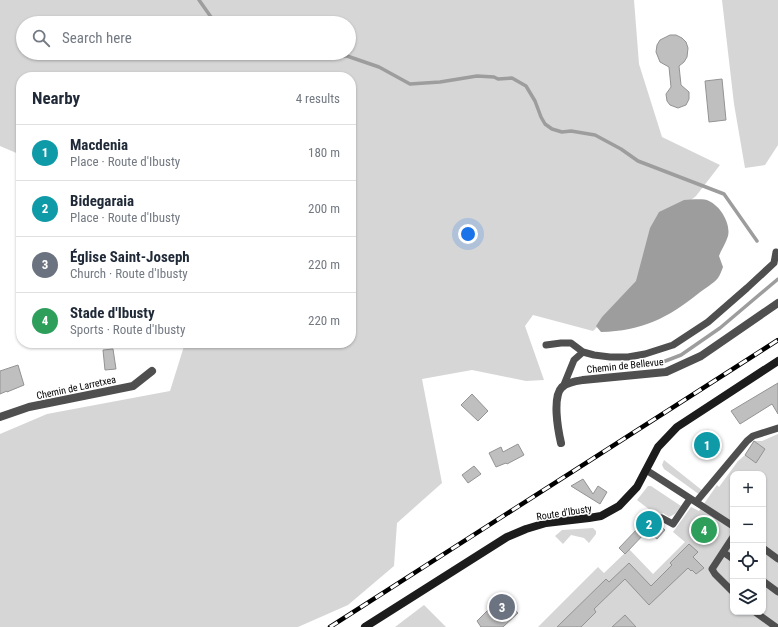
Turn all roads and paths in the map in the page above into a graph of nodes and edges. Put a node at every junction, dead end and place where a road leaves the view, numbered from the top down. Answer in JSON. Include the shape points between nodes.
{"nodes":[{"id":1,"x":776,"y":252,"type":"dead end"},
{"id":2,"x":776,"y":265,"type":"edge"},
{"id":3,"x":778,"y":303,"type":"edge"},
{"id":4,"x":546,"y":344,"type":"dead end"},
{"id":5,"x":583,"y":352,"type":"junction"},
{"id":6,"x":778,"y":360,"type":"edge"},
{"id":7,"x":152,"y":370,"type":"dead end"},
{"id":8,"x":563,"y":386,"type":"junction"},
{"id":9,"x":0,"y":417,"type":"edge"},
{"id":10,"x":778,"y":428,"type":"edge"},
{"id":11,"x":561,"y":443,"type":"dead end"},
{"id":12,"x":646,"y":470,"type":"junction"},
{"id":13,"x":693,"y":501,"type":"junction"},
{"id":14,"x":662,"y":518,"type":"dead end"},
{"id":15,"x":730,"y":524,"type":"edge"},
{"id":16,"x":730,"y":542,"type":"edge"},
{"id":17,"x":766,"y":550,"type":"edge"},
{"id":18,"x":723,"y":552,"type":"junction"},
{"id":19,"x":730,"y":557,"type":"edge"},
{"id":20,"x":778,"y":559,"type":"edge"},
{"id":21,"x":766,"y":583,"type":"edge"},
{"id":22,"x":730,"y":589,"type":"edge"},
{"id":23,"x":778,"y":592,"type":"edge"},
{"id":24,"x":759,"y":615,"type":"edge"},
{"id":25,"x":365,"y":627,"type":"edge"},
{"id":26,"x":776,"y":627,"type":"edge"}],
"edges":[{"from":1,"to":2,"type":"lane"},
{"from":2,"to":5,"type":"lane","via":[[708,322],[673,345],[628,357]]},
{"from":3,"to":8,"type":"street","name":"Chemin de Bellevue","via":[[701,356],[666,372],[583,380]]},
{"from":4,"to":5,"type":"lane","via":[[571,343]]},
{"from":5,"to":8,"type":"lane","via":[[574,360]]},
{"from":6,"to":12,"type":"street","name":"Route d'Ibusty","via":[[677,427],[658,447]]},
{"from":7,"to":9,"type":"street","name":"Chemin de Larretxea","via":[[134,386],[29,407]]},
{"from":8,"to":11,"type":"street","via":[[557,402]]},
{"from":10,"to":13,"type":"lane","via":[[753,436],[747,441]]},
{"from":12,"to":13,"type":"lane"},
{"from":12,"to":25,"type":"street","name":"Route d'Ibusty","via":[[637,487],[610,512],[601,516],[546,523],[507,537]]},
{"from":13,"to":14,"type":"lane","via":[[672,524]]},
{"from":13,"to":15,"type":"lane"},
{"from":16,"to":18,"type":"lane"},
{"from":17,"to":20,"type":"lane"},
{"from":18,"to":19,"type":"lane"},
{"from":18,"to":22,"type":"lane","via":[[712,569]]},
{"from":21,"to":23,"type":"lane"},
{"from":24,"to":26,"type":"lane"}]}
